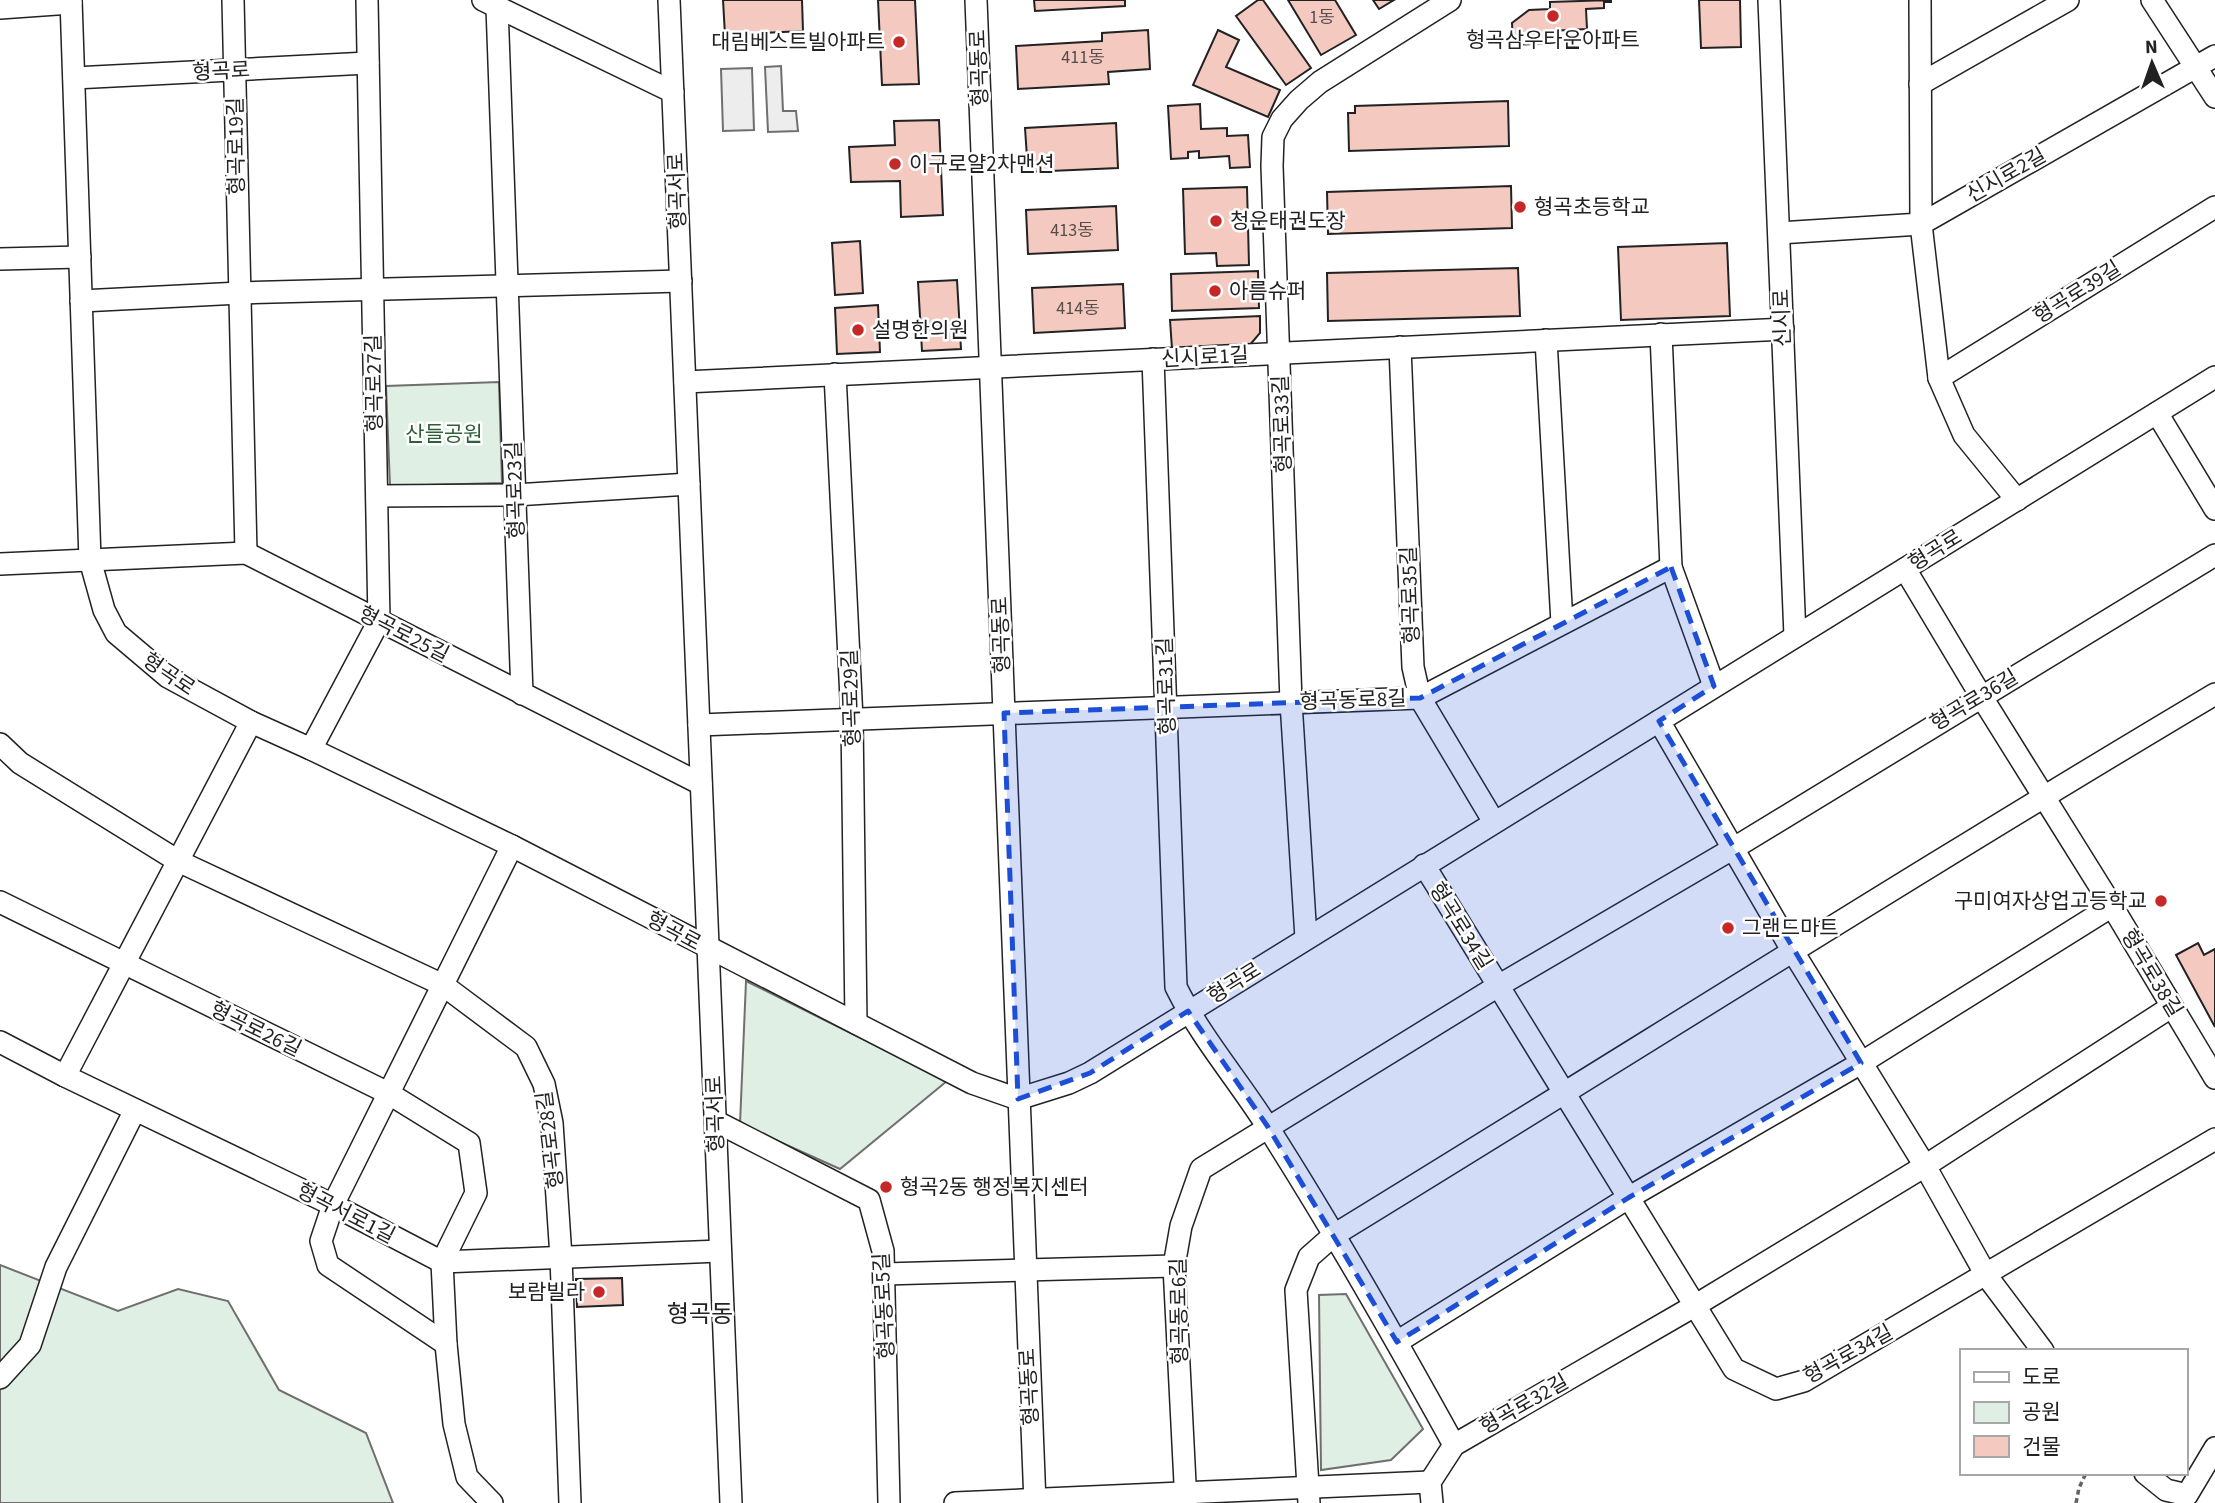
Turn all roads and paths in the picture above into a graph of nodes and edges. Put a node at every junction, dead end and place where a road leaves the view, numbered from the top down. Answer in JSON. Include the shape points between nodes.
{"nodes":[{"id":1,"x":233,"y":0,"type":"edge"},
{"id":2,"x":367,"y":0,"type":"edge"},
{"id":3,"x":670,"y":0,"type":"edge"},
{"id":4,"x":976,"y":0,"type":"edge"},
{"id":5,"x":1450,"y":0,"type":"edge"},
{"id":6,"x":1769,"y":0,"type":"edge"},
{"id":7,"x":1920,"y":0,"type":"edge"},
{"id":8,"x":2068,"y":0,"type":"edge"},
{"id":9,"x":2152,"y":0,"type":"edge"},
{"id":10,"x":71,"y":2,"type":"edge"},
{"id":11,"x":490,"y":4,"type":"edge"},
{"id":12,"x":0,"y":8,"type":"edge"},
{"id":13,"x":2215,"y":56,"type":"edge"},
{"id":14,"x":368,"y":63,"type":"junction"},
{"id":15,"x":2196,"y":67,"type":"junction"},
{"id":16,"x":234,"y":70,"type":"junction"},
{"id":17,"x":74,"y":78,"type":"junction"},
{"id":18,"x":1920,"y":84,"type":"junction"},
{"id":19,"x":673,"y":92,"type":"junction"},
{"id":20,"x":2215,"y":97,"type":"edge"},
{"id":21,"x":2215,"y":206,"type":"edge"},
{"id":22,"x":1921,"y":224,"type":"junction"},
{"id":23,"x":1779,"y":233,"type":"junction"},
{"id":24,"x":80,"y":257,"type":"junction"},
{"id":25,"x":0,"y":259,"type":"edge"},
{"id":26,"x":681,"y":281,"type":"junction"},
{"id":27,"x":507,"y":287,"type":"junction"},
{"id":28,"x":372,"y":289,"type":"junction"},
{"id":29,"x":240,"y":293,"type":"junction"},
{"id":30,"x":81,"y":301,"type":"junction"},
{"id":31,"x":1783,"y":329,"type":"junction"},
{"id":32,"x":1661,"y":334,"type":"junction"},
{"id":33,"x":1546,"y":340,"type":"junction"},
{"id":34,"x":1400,"y":347,"type":"junction"},
{"id":35,"x":1280,"y":353,"type":"junction"},
{"id":36,"x":1153,"y":359,"type":"junction"},
{"id":37,"x":990,"y":367,"type":"junction"},
{"id":38,"x":835,"y":374,"type":"junction"},
{"id":39,"x":2215,"y":377,"type":"edge"},
{"id":40,"x":1939,"y":378,"type":"junction"},
{"id":41,"x":685,"y":382,"type":"junction"},
{"id":42,"x":2157,"y":414,"type":"junction"},
{"id":43,"x":689,"y":484,"type":"junction"},
{"id":44,"x":515,"y":495,"type":"junction"},
{"id":45,"x":377,"y":496,"type":"junction"},
{"id":46,"x":2017,"y":500,"type":"junction"},
{"id":47,"x":2215,"y":509,"type":"edge"},
{"id":48,"x":246,"y":553,"type":"junction"},
{"id":49,"x":2215,"y":555,"type":"edge"},
{"id":50,"x":90,"y":560,"type":"junction"},
{"id":51,"x":0,"y":564,"type":"edge"},
{"id":52,"x":1671,"y":567,"type":"junction"},
{"id":53,"x":1905,"y":569,"type":"junction"},
{"id":54,"x":379,"y":621,"type":"junction"},
{"id":55,"x":1562,"y":624,"type":"junction"},
{"id":56,"x":1795,"y":636,"type":"junction"},
{"id":57,"x":1714,"y":686,"type":"junction"},
{"id":58,"x":522,"y":694,"type":"junction"},
{"id":59,"x":2215,"y":694,"type":"edge"},
{"id":60,"x":1981,"y":696,"type":"junction"},
{"id":61,"x":1420,"y":698,"type":"junction"},
{"id":62,"x":1292,"y":702,"type":"junction"},
{"id":63,"x":1167,"y":707,"type":"junction"},
{"id":64,"x":1004,"y":713,"type":"junction"},
{"id":65,"x":852,"y":719,"type":"junction"},
{"id":66,"x":1659,"y":721,"type":"junction"},
{"id":67,"x":251,"y":722,"type":"junction"},
{"id":68,"x":699,"y":725,"type":"junction"},
{"id":69,"x":0,"y":744,"type":"edge"},
{"id":70,"x":311,"y":748,"type":"junction"},
{"id":71,"x":701,"y":784,"type":"junction"},
{"id":72,"x":2043,"y":796,"type":"junction"},
{"id":73,"x":1494,"y":822,"type":"junction"},
{"id":74,"x":512,"y":846,"type":"junction"},
{"id":75,"x":1734,"y":848,"type":"junction"},
{"id":76,"x":178,"y":861,"type":"junction"},
{"id":77,"x":1424,"y":865,"type":"junction"},
{"id":78,"x":0,"y":902,"type":"edge"},
{"id":79,"x":2112,"y":906,"type":"junction"},
{"id":80,"x":1306,"y":938,"type":"junction"},
{"id":81,"x":708,"y":949,"type":"junction"},
{"id":82,"x":1792,"y":950,"type":"junction"},
{"id":83,"x":124,"y":964,"type":"junction"},
{"id":84,"x":443,"y":985,"type":"junction"},
{"id":85,"x":1498,"y":986,"type":"junction"},
{"id":86,"x":2171,"y":1007,"type":"junction"},
{"id":87,"x":1188,"y":1011,"type":"junction"},
{"id":88,"x":856,"y":1023,"type":"junction"},
{"id":89,"x":0,"y":1042,"type":"edge"},
{"id":90,"x":1861,"y":1063,"type":"junction"},
{"id":91,"x":65,"y":1076,"type":"junction"},
{"id":92,"x":2215,"y":1078,"type":"edge"},
{"id":93,"x":388,"y":1093,"type":"junction"},
{"id":94,"x":1564,"y":1094,"type":"junction"},
{"id":95,"x":1018,"y":1099,"type":"junction"},
{"id":96,"x":135,"y":1110,"type":"junction"},
{"id":97,"x":715,"y":1121,"type":"junction"},
{"id":98,"x":1268,"y":1127,"type":"junction"},
{"id":99,"x":2215,"y":1139,"type":"edge"},
{"id":100,"x":1925,"y":1166,"type":"junction"},
{"id":101,"x":1629,"y":1198,"type":"junction"},
{"id":102,"x":333,"y":1205,"type":"junction"},
{"id":103,"x":1334,"y":1235,"type":"junction"},
{"id":104,"x":720,"y":1251,"type":"junction"},
{"id":105,"x":561,"y":1257,"type":"junction"},
{"id":106,"x":442,"y":1262,"type":"junction"},
{"id":107,"x":1174,"y":1266,"type":"junction"},
{"id":108,"x":1024,"y":1270,"type":"junction"},
{"id":109,"x":884,"y":1274,"type":"junction"},
{"id":110,"x":1986,"y":1275,"type":"junction"},
{"id":111,"x":1696,"y":1305,"type":"junction"},
{"id":112,"x":1397,"y":1342,"type":"junction"},
{"id":113,"x":446,"y":1344,"type":"junction"},
{"id":114,"x":2042,"y":1349,"type":"edge"},
{"id":115,"x":0,"y":1378,"type":"edge"},
{"id":116,"x":1454,"y":1445,"type":"junction"},
{"id":117,"x":2215,"y":1448,"type":"edge"},
{"id":118,"x":2086,"y":1475,"type":"edge"},
{"id":119,"x":2148,"y":1475,"type":"edge"},
{"id":120,"x":1430,"y":1482,"type":"junction"},
{"id":121,"x":1309,"y":1495,"type":"edge"},
{"id":122,"x":1186,"y":1498,"type":"edge"},
{"id":123,"x":1035,"y":1501,"type":"edge"},
{"id":124,"x":492,"y":1503,"type":"edge"},
{"id":125,"x":570,"y":1503,"type":"edge"},
{"id":126,"x":731,"y":1503,"type":"edge"},
{"id":127,"x":889,"y":1503,"type":"edge"},
{"id":128,"x":956,"y":1503,"type":"edge"},
{"id":129,"x":1432,"y":1503,"type":"edge"},
{"id":130,"x":2076,"y":1503,"type":"edge"}],
"edges":[{"from":1,"to":16,"type":"street","name":"형곡로19길"},
{"from":2,"to":14,"type":"street","name":"형곡로27길"},
{"from":3,"to":19,"type":"street","name":"형곡서로"},
{"from":4,"to":37,"type":"street","name":"형곡동로"},
{"from":5,"to":35,"type":"street","name":"형곡로33길","via":[[1320,82],[1299,100],[1273,137]]},
{"from":6,"to":23,"type":"street","name":"신시로"},
{"from":7,"to":18,"type":"street"},
{"from":8,"to":18,"type":"street"},
{"from":9,"to":15,"type":"street"},
{"from":10,"to":12,"type":"street"},
{"from":10,"to":17,"type":"street","name":"형곡로"},
{"from":11,"to":19,"type":"street"},
{"from":11,"to":27,"type":"street"},
{"from":13,"to":15,"type":"street","name":"신시로2길"},
{"from":14,"to":16,"type":"street","name":"형곡로"},
{"from":14,"to":28,"type":"street","name":"형곡로27길"},
{"from":15,"to":20,"type":"street"},
{"from":15,"to":22,"type":"street","name":"신시로2길"},
{"from":16,"to":17,"type":"street","name":"형곡로"},
{"from":16,"to":29,"type":"street","name":"형곡로19길"},
{"from":17,"to":24,"type":"street","name":"형곡로"},
{"from":18,"to":22,"type":"street"},
{"from":19,"to":26,"type":"street","name":"형곡서로"},
{"from":21,"to":40,"type":"street","name":"형곡로39길"},
{"from":22,"to":23,"type":"street","name":"신시로2길"},
{"from":22,"to":40,"type":"street"},
{"from":23,"to":31,"type":"street","name":"신시로"},
{"from":24,"to":25,"type":"street"},
{"from":24,"to":30,"type":"street","name":"형곡로"},
{"from":26,"to":27,"type":"street"},
{"from":26,"to":41,"type":"street","name":"형곡서로"},
{"from":27,"to":28,"type":"street"},
{"from":27,"to":44,"type":"street","name":"형곡로23길"},
{"from":28,"to":29,"type":"street"},
{"from":28,"to":45,"type":"street","name":"형곡로27길"},
{"from":29,"to":30,"type":"street"},
{"from":29,"to":48,"type":"street"},
{"from":30,"to":50,"type":"street","name":"형곡로"},
{"from":31,"to":32,"type":"street","name":"신시로1길"},
{"from":31,"to":56,"type":"street","name":"신시로"},
{"from":32,"to":33,"type":"street","name":"신시로1길"},
{"from":32,"to":52,"type":"street"},
{"from":33,"to":34,"type":"street","name":"신시로1길"},
{"from":33,"to":55,"type":"street"},
{"from":34,"to":35,"type":"street","name":"신시로1길"},
{"from":34,"to":61,"type":"street","name":"형곡로35길","via":[[1413,667]]},
{"from":35,"to":36,"type":"street","name":"신시로1길"},
{"from":35,"to":62,"type":"street","name":"형곡로33길"},
{"from":36,"to":37,"type":"street","name":"신시로1길"},
{"from":36,"to":63,"type":"street","name":"형곡로31길"},
{"from":37,"to":38,"type":"street"},
{"from":37,"to":64,"type":"street","name":"형곡동로"},
{"from":38,"to":41,"type":"street"},
{"from":38,"to":65,"type":"street","name":"형곡로29길"},
{"from":39,"to":42,"type":"street","name":"형곡로"},
{"from":40,"to":46,"type":"street","via":[[1964,435]]},
{"from":41,"to":43,"type":"street","name":"형곡서로"},
{"from":42,"to":46,"type":"street","name":"형곡로"},
{"from":42,"to":47,"type":"street"},
{"from":43,"to":44,"type":"street"},
{"from":43,"to":68,"type":"street","name":"형곡서로"},
{"from":44,"to":45,"type":"street"},
{"from":44,"to":58,"type":"street","name":"형곡로23길"},
{"from":45,"to":54,"type":"street","name":"형곡로27길"},
{"from":46,"to":53,"type":"street","name":"형곡로"},
{"from":48,"to":50,"type":"street","name":"형곡로25길"},
{"from":48,"to":54,"type":"street","name":"형곡로25길"},
{"from":49,"to":60,"type":"street","name":"형곡로36길"},
{"from":50,"to":51,"type":"street","name":"형곡로25길"},
{"from":50,"to":67,"type":"street","name":"형곡로","via":[[103,610],[116,633],[168,677]]},
{"from":52,"to":55,"type":"street","name":"형곡동로8길"},
{"from":52,"to":57,"type":"street"},
{"from":53,"to":56,"type":"street","name":"형곡로"},
{"from":53,"to":60,"type":"street","name":"형곡로38길"},
{"from":54,"to":58,"type":"street","name":"형곡로25길"},
{"from":54,"to":70,"type":"street","name":"형곡로27길"},
{"from":55,"to":61,"type":"street","name":"형곡동로8길"},
{"from":56,"to":57,"type":"street","name":"형곡로"},
{"from":57,"to":66,"type":"street","name":"형곡로"},
{"from":58,"to":71,"type":"street","name":"형곡로25길"},
{"from":59,"to":72,"type":"street"},
{"from":60,"to":72,"type":"street","name":"형곡로38길"},
{"from":60,"to":75,"type":"street","name":"형곡로36길"},
{"from":61,"to":62,"type":"street","name":"형곡동로8길"},
{"from":61,"to":73,"type":"street","name":"형곡로35길"},
{"from":62,"to":63,"type":"street","name":"형곡동로8길"},
{"from":62,"to":80,"type":"street","name":"형곡로33길"},
{"from":63,"to":64,"type":"street","name":"형곡동로8길"},
{"from":63,"to":87,"type":"street","name":"형곡로31길","via":[[1176,987]]},
{"from":64,"to":65,"type":"street"},
{"from":64,"to":95,"type":"street","name":"형곡동로"},
{"from":65,"to":68,"type":"street"},
{"from":65,"to":88,"type":"street","name":"형곡로29길"},
{"from":66,"to":73,"type":"street","name":"형곡로"},
{"from":66,"to":75,"type":"street"},
{"from":67,"to":70,"type":"street","name":"형곡로"},
{"from":67,"to":76,"type":"street"},
{"from":68,"to":71,"type":"street","name":"형곡서로"},
{"from":69,"to":76,"type":"street","via":[[20,763]]},
{"from":70,"to":74,"type":"street","name":"형곡로"},
{"from":71,"to":81,"type":"street","name":"형곡서로"},
{"from":72,"to":79,"type":"street","name":"형곡로38길"},
{"from":72,"to":82,"type":"street"},
{"from":73,"to":77,"type":"street","name":"형곡로"},
{"from":74,"to":81,"type":"street","name":"형곡로"},
{"from":74,"to":84,"type":"street"},
{"from":75,"to":82,"type":"street"},
{"from":75,"to":85,"type":"street","name":"형곡로34길"},
{"from":76,"to":83,"type":"street"},
{"from":76,"to":84,"type":"street"},
{"from":77,"to":80,"type":"street","name":"형곡로"},
{"from":77,"to":85,"type":"street","name":"형곡로34길"},
{"from":78,"to":83,"type":"street","name":"형곡로26길"},
{"from":79,"to":86,"type":"street","name":"형곡로38길"},
{"from":79,"to":90,"type":"street"},
{"from":80,"to":87,"type":"street","name":"형곡로"},
{"from":81,"to":88,"type":"street","name":"형곡로"},
{"from":81,"to":97,"type":"street","name":"형곡서로"},
{"from":82,"to":90,"type":"street"},
{"from":82,"to":94,"type":"street"},
{"from":83,"to":91,"type":"street"},
{"from":83,"to":93,"type":"street","name":"형곡로26길"},
{"from":84,"to":93,"type":"street"},
{"from":84,"to":105,"type":"street","name":"형곡로28길","via":[[526,1047],[544,1084],[552,1123]]},
{"from":85,"to":94,"type":"street","name":"형곡로34길"},
{"from":85,"to":98,"type":"street"},
{"from":86,"to":92,"type":"street","name":"형곡로38길"},
{"from":86,"to":100,"type":"street"},
{"from":87,"to":95,"type":"street","name":"형곡로","via":[[1090,1073]]},
{"from":87,"to":98,"type":"street"},
{"from":88,"to":95,"type":"street","name":"형곡로","via":[[972,1083]]},
{"from":89,"to":91,"type":"street","name":"형곡서로1길"},
{"from":90,"to":100,"type":"street"},
{"from":90,"to":101,"type":"street"},
{"from":91,"to":96,"type":"street","name":"형곡서로1길"},
{"from":93,"to":102,"type":"street"},
{"from":93,"to":106,"type":"street","via":[[469,1143],[477,1194]]},
{"from":94,"to":101,"type":"street","name":"형곡로34길"},
{"from":94,"to":103,"type":"street"},
{"from":95,"to":108,"type":"street","name":"형곡동로"},
{"from":96,"to":102,"type":"street","name":"형곡서로1길"},
{"from":96,"to":115,"type":"street","via":[[56,1267],[30,1345]]},
{"from":97,"to":104,"type":"street","name":"형곡서로"},
{"from":97,"to":109,"type":"street","name":"형곡동로5길","via":[[869,1200],[883,1251]]},
{"from":98,"to":103,"type":"street"},
{"from":98,"to":107,"type":"street","name":"형곡동로6길","via":[[1201,1169],[1181,1226]]},
{"from":99,"to":110,"type":"street"},
{"from":100,"to":110,"type":"street"},
{"from":100,"to":111,"type":"street"},
{"from":101,"to":111,"type":"street","name":"형곡로34길"},
{"from":101,"to":112,"type":"street"},
{"from":102,"to":106,"type":"street","name":"형곡서로1길"},
{"from":102,"to":113,"type":"street","via":[[321,1241],[328,1265]]},
{"from":103,"to":112,"type":"street"},
{"from":103,"to":121,"type":"street","via":[[1309,1257],[1296,1290]]},
{"from":104,"to":105,"type":"street"},
{"from":104,"to":126,"type":"street","name":"형곡서로"},
{"from":105,"to":106,"type":"street"},
{"from":105,"to":125,"type":"street"},
{"from":106,"to":113,"type":"street"},
{"from":107,"to":108,"type":"street"},
{"from":107,"to":122,"type":"street","name":"형곡동로6길"},
{"from":108,"to":109,"type":"street"},
{"from":108,"to":123,"type":"street","name":"형곡동로"},
{"from":109,"to":127,"type":"street","name":"형곡동로5길"},
{"from":110,"to":111,"type":"street","name":"형곡로34길","via":[[1804,1381],[1776,1389],[1734,1369]]},
{"from":110,"to":114,"type":"street"},
{"from":111,"to":116,"type":"street","name":"형곡로32길"},
{"from":112,"to":116,"type":"street"},
{"from":113,"to":124,"type":"street","via":[[454,1424],[467,1477]]},
{"from":116,"to":120,"type":"street"},
{"from":117,"to":119,"type":"street","via":[[2187,1494],[2166,1490]]},
{"from":118,"to":130,"type":"path"},
{"from":120,"to":121,"type":"street"},
{"from":120,"to":129,"type":"street"},
{"from":121,"to":122,"type":"street"},
{"from":122,"to":123,"type":"street"},
{"from":123,"to":128,"type":"street"}]}
